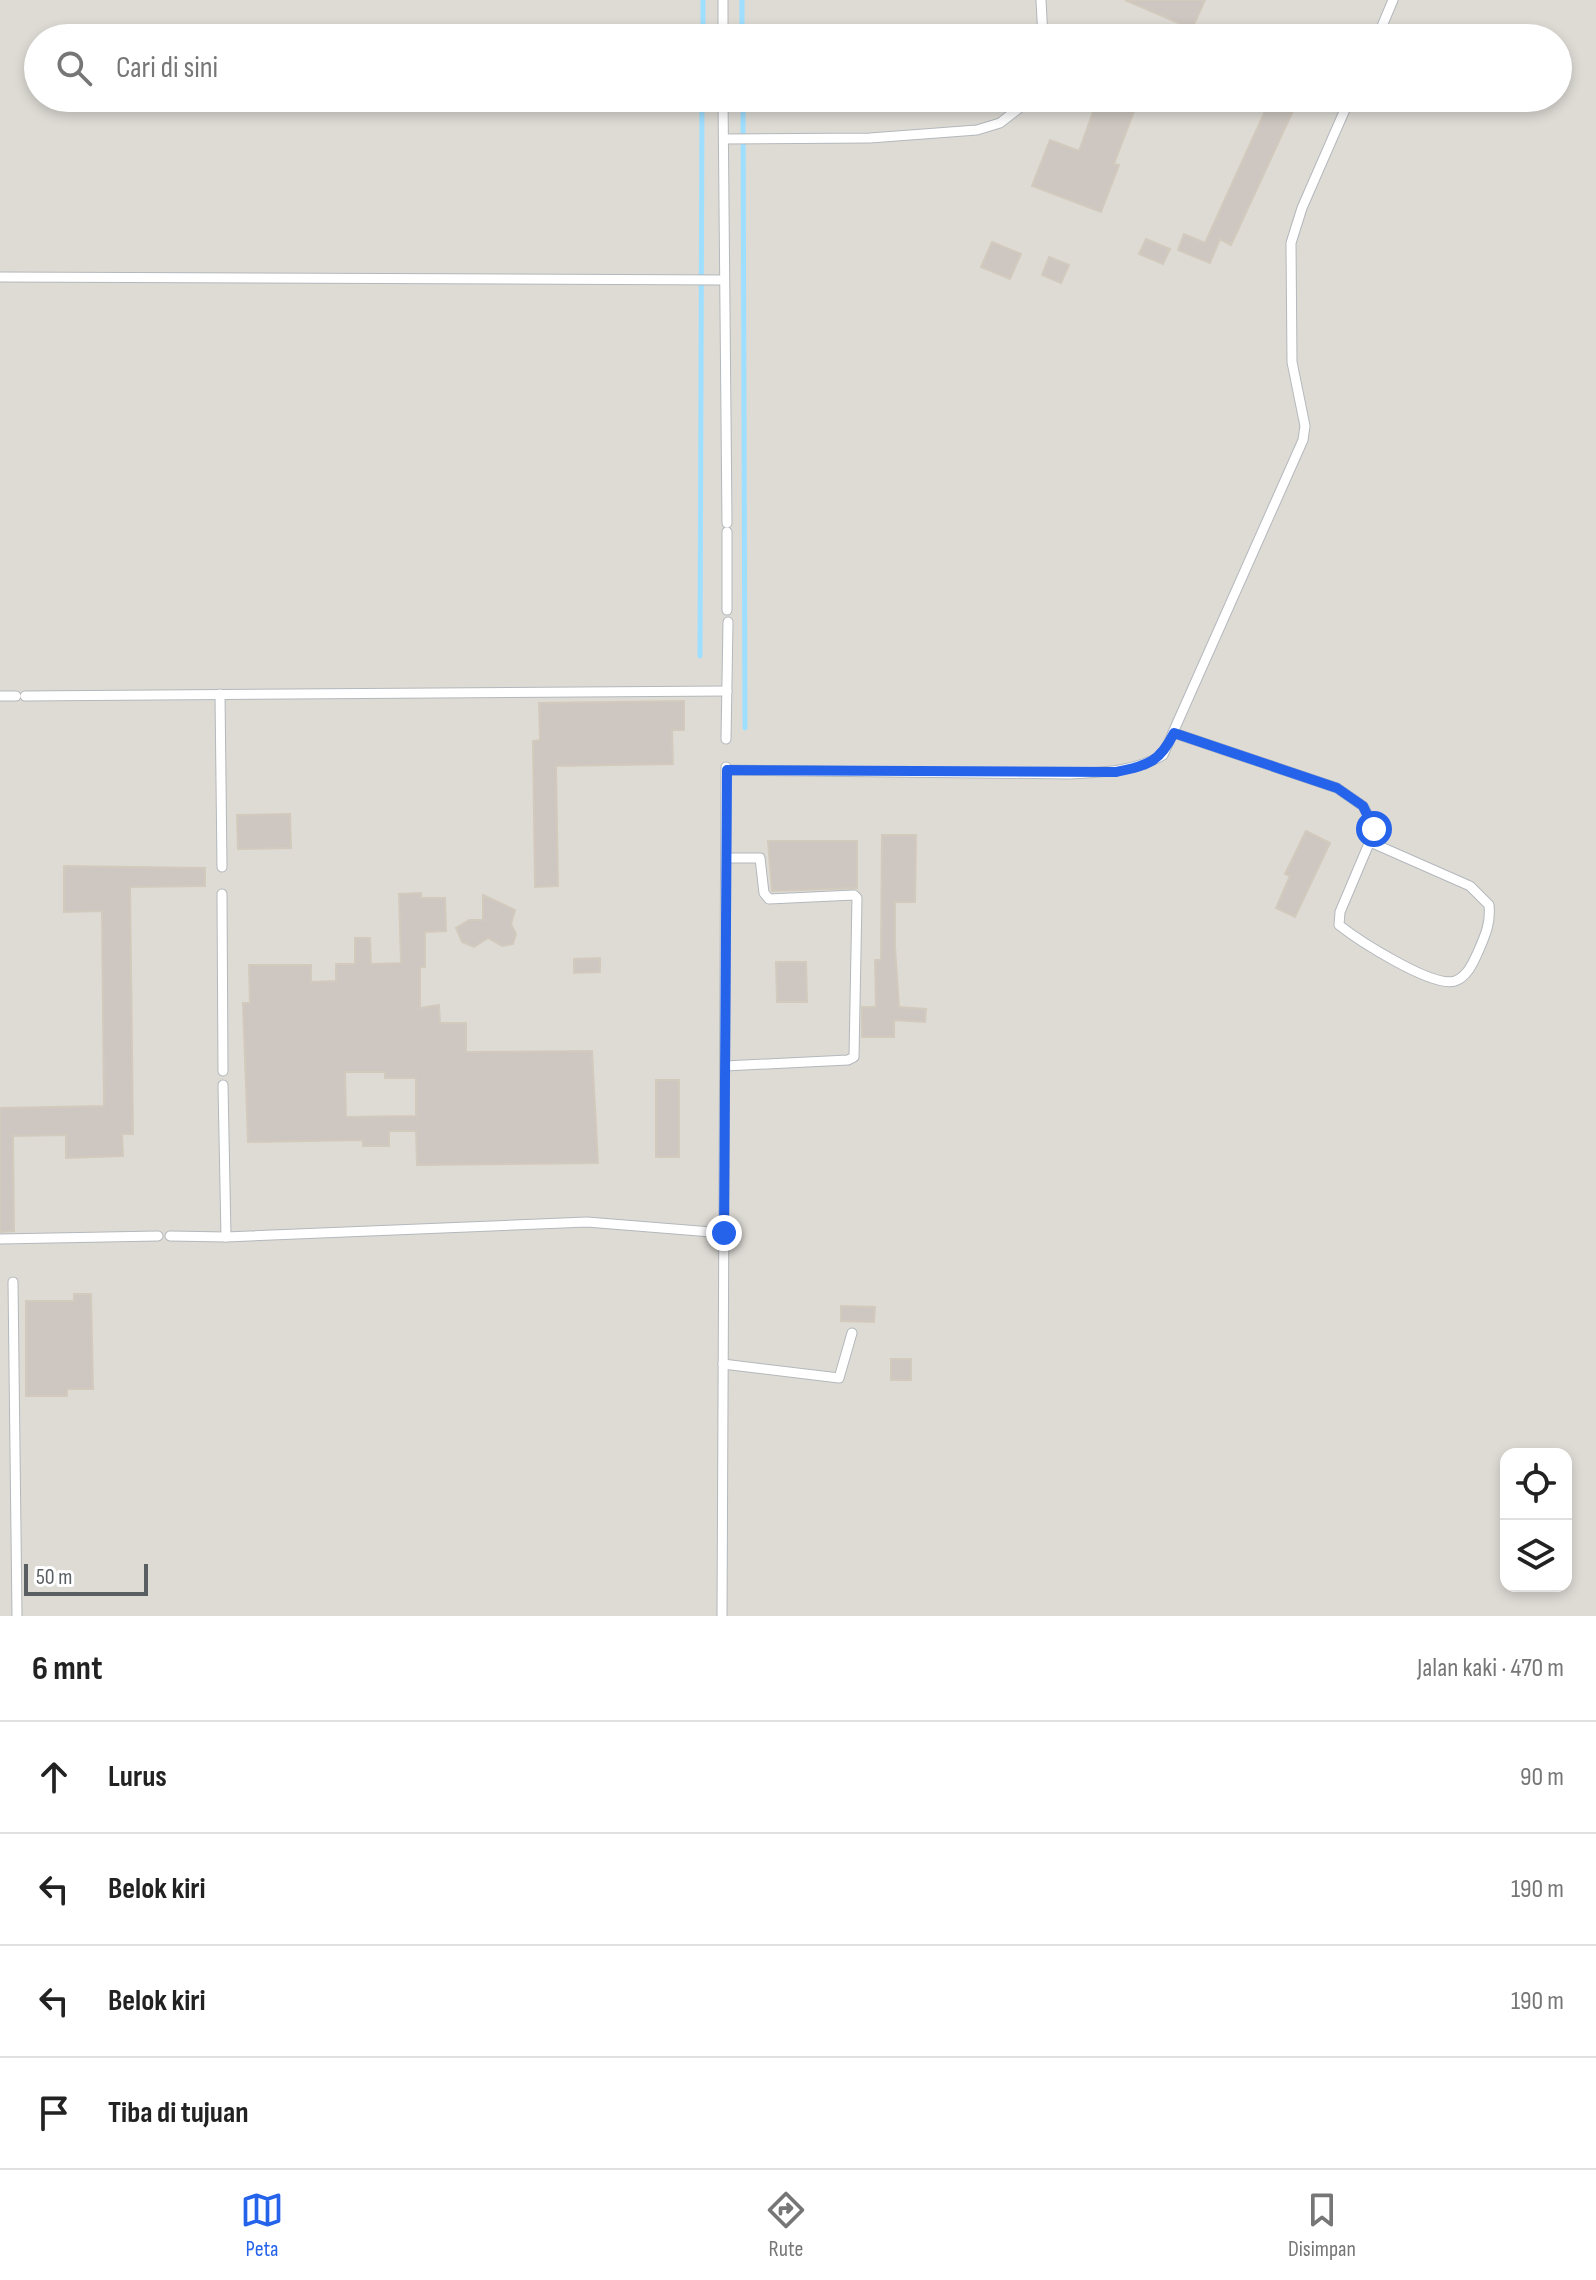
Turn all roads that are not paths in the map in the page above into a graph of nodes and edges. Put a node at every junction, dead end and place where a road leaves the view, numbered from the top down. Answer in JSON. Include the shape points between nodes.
{"nodes":[{"id":1,"x":723,"y":0,"type":"edge"},
{"id":2,"x":1041,"y":0,"type":"edge"},
{"id":3,"x":1393,"y":0,"type":"edge"},
{"id":4,"x":723,"y":24,"type":"edge"},
{"id":5,"x":1042,"y":24,"type":"edge"},
{"id":6,"x":1383,"y":24,"type":"edge"},
{"id":7,"x":723,"y":112,"type":"edge"},
{"id":8,"x":1014,"y":112,"type":"edge"},
{"id":9,"x":1344,"y":112,"type":"edge"},
{"id":10,"x":724,"y":139,"type":"junction"},
{"id":11,"x":0,"y":277,"type":"edge"},
{"id":12,"x":724,"y":280,"type":"junction"},
{"id":13,"x":727,"y":610,"type":"dead end"},
{"id":14,"x":728,"y":622,"type":"dead end"},
{"id":15,"x":727,"y":691,"type":"junction"},
{"id":16,"x":220,"y":694,"type":"junction"},
{"id":17,"x":0,"y":696,"type":"edge"},
{"id":18,"x":1174,"y":733,"type":"junction"},
{"id":19,"x":726,"y":739,"type":"dead end"},
{"id":20,"x":1370,"y":842,"type":"junction"},
{"id":21,"x":726,"y":858,"type":"junction"},
{"id":22,"x":222,"y":867,"type":"dead end"},
{"id":23,"x":222,"y":894,"type":"dead end"},
{"id":24,"x":725,"y":1066,"type":"junction"},
{"id":25,"x":223,"y":1071,"type":"dead end"},
{"id":26,"x":223,"y":1085,"type":"dead end"},
{"id":27,"x":724,"y":1233,"type":"junction"},
{"id":28,"x":158,"y":1236,"type":"dead end"},
{"id":29,"x":170,"y":1236,"type":"dead end"},
{"id":30,"x":226,"y":1237,"type":"junction"},
{"id":31,"x":0,"y":1239,"type":"edge"},
{"id":32,"x":13,"y":1282,"type":"dead end"},
{"id":33,"x":852,"y":1333,"type":"dead end"},
{"id":34,"x":723,"y":1364,"type":"junction"},
{"id":35,"x":17,"y":1616,"type":"edge"},
{"id":36,"x":722,"y":1616,"type":"edge"}],
"edges":[{"from":1,"to":4,"type":"lane"},
{"from":2,"to":5,"type":"lane"},
{"from":3,"to":6,"type":"lane"},
{"from":7,"to":10,"type":"lane"},
{"from":8,"to":10,"type":"lane","via":[[977,130],[870,138]]},
{"from":9,"to":18,"type":"lane","via":[[1291,243],[1292,362],[1303,440]]},
{"from":10,"to":12,"type":"lane"},
{"from":11,"to":12,"type":"lane"},
{"from":12,"to":13,"type":"lane"},
{"from":14,"to":15,"type":"lane"},
{"from":15,"to":16,"type":"lane"},
{"from":15,"to":19,"type":"lane"},
{"from":16,"to":17,"type":"lane"},
{"from":16,"to":22,"type":"lane"},
{"from":18,"to":20,"type":"lane","via":[[1337,788],[1363,806],[1373,824]]},
{"from":18,"to":21,"type":"lane","via":[[1163,755],[1116,772],[726,768]]},
{"from":20,"to":20,"type":"lane","via":[[1339,925],[1415,970],[1458,980],[1470,969],[1489,929],[1489,905],[1470,886]]},
{"from":21,"to":24,"type":"lane"},
{"from":21,"to":24,"type":"lane","via":[[760,858],[766,898],[854,895],[857,914],[854,1057]]},
{"from":23,"to":25,"type":"lane"},
{"from":24,"to":27,"type":"lane"},
{"from":26,"to":30,"type":"lane"},
{"from":27,"to":30,"type":"lane","via":[[587,1222]]},
{"from":27,"to":34,"type":"lane"},
{"from":28,"to":31,"type":"lane"},
{"from":29,"to":30,"type":"lane"},
{"from":32,"to":35,"type":"lane"},
{"from":33,"to":34,"type":"lane","via":[[839,1378]]},
{"from":34,"to":36,"type":"lane"}]}
